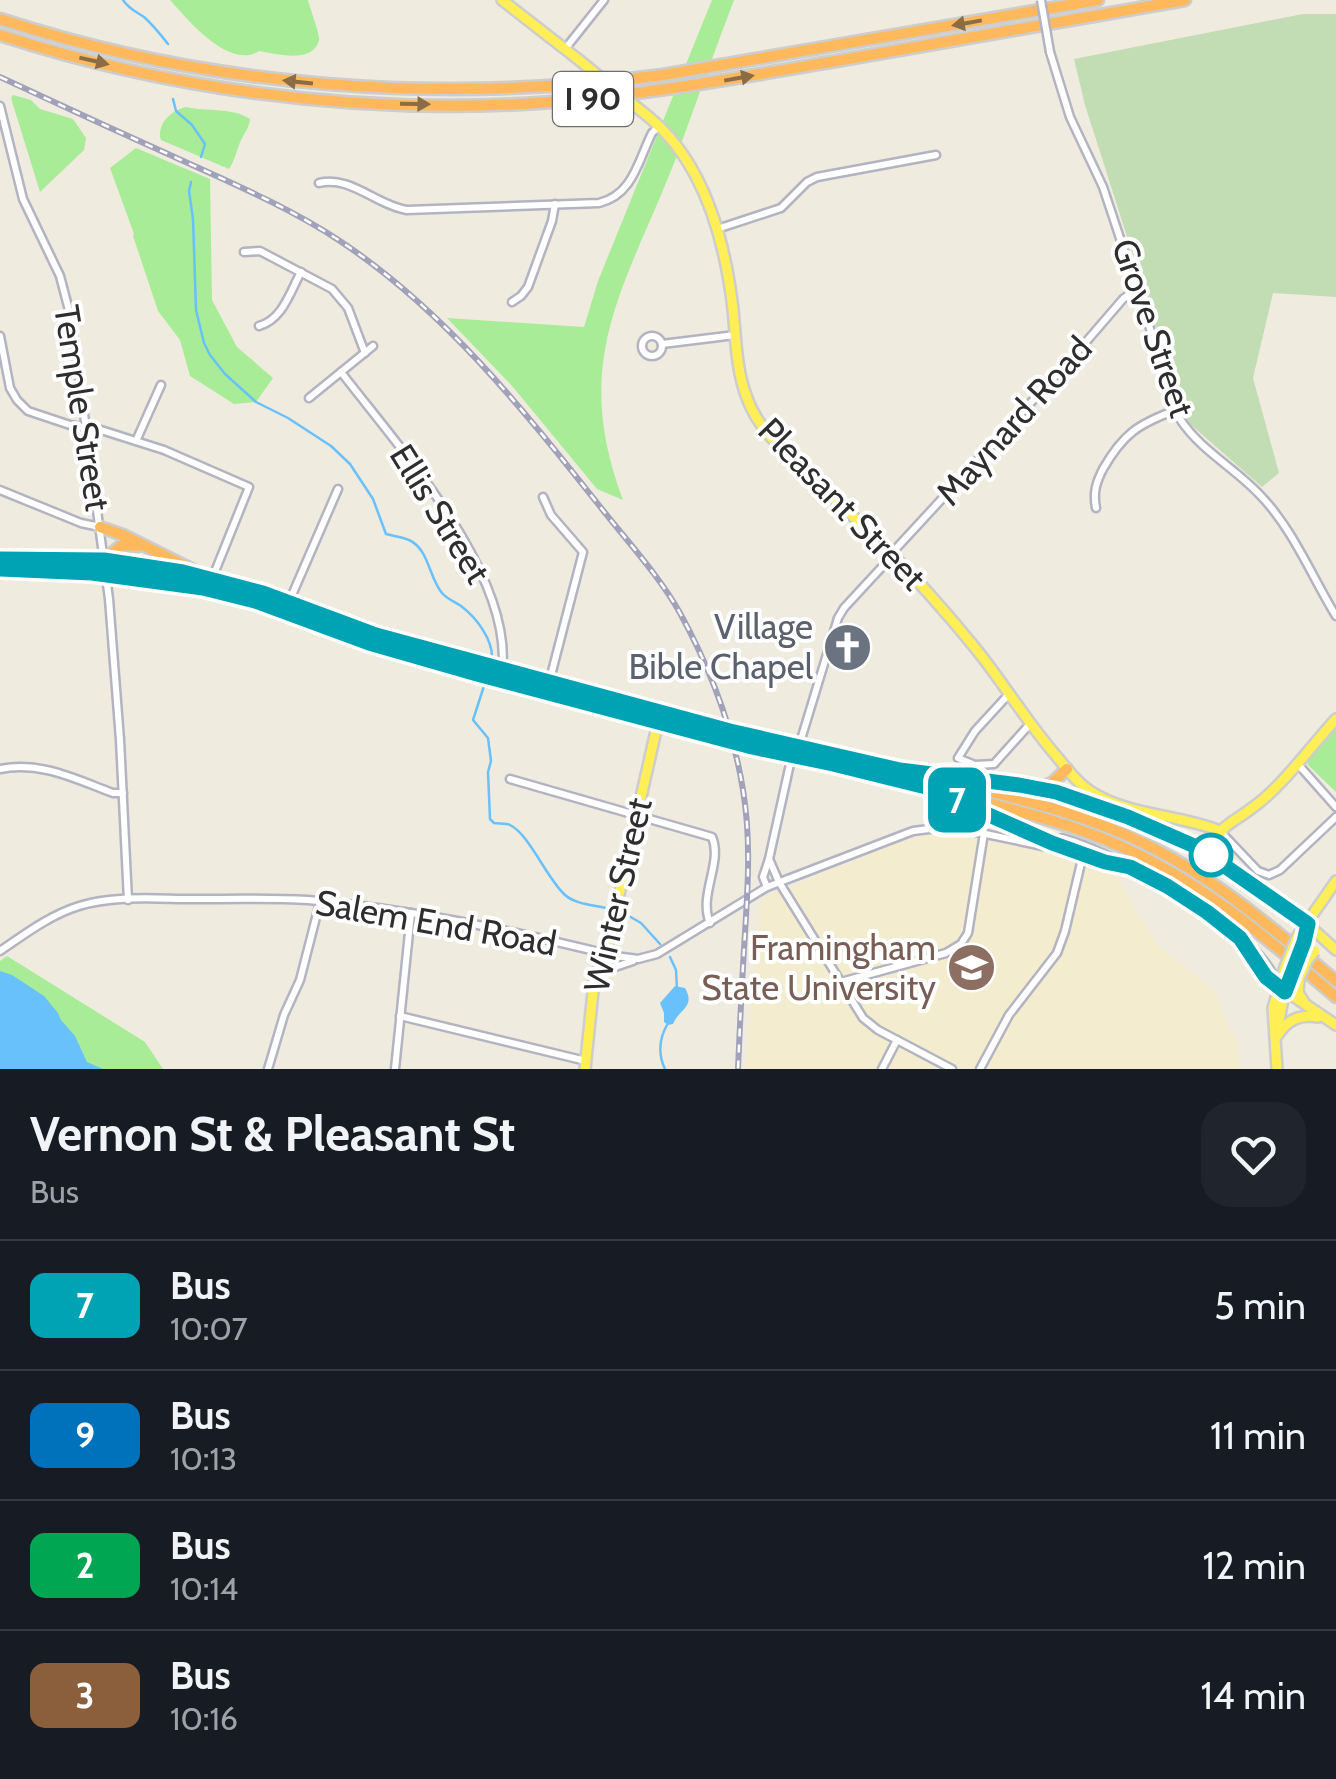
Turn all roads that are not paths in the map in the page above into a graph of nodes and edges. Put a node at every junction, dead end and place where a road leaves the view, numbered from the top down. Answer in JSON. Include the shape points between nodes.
{"nodes":[{"id":1,"x":502,"y":0,"type":"edge"},
{"id":2,"x":604,"y":0,"type":"edge"},
{"id":3,"x":1041,"y":0,"type":"edge"},
{"id":4,"x":1098,"y":0,"type":"edge"},
{"id":5,"x":1186,"y":0,"type":"edge"},
{"id":6,"x":0,"y":20,"type":"edge"},
{"id":7,"x":0,"y":36,"type":"edge"},
{"id":8,"x":566,"y":49,"type":"junction"},
{"id":9,"x":0,"y":106,"type":"edge"},
{"id":10,"x":655,"y":122,"type":"junction"},
{"id":11,"x":936,"y":154,"type":"dead end"},
{"id":12,"x":319,"y":184,"type":"dead end"},
{"id":13,"x":555,"y":204,"type":"junction"},
{"id":14,"x":716,"y":230,"type":"junction"},
{"id":15,"x":244,"y":252,"type":"dead end"},
{"id":16,"x":300,"y":272,"type":"junction"},
{"id":17,"x":1136,"y":289,"type":"junction"},
{"id":18,"x":512,"y":302,"type":"dead end"},
{"id":19,"x":259,"y":326,"type":"dead end"},
{"id":20,"x":735,"y":335,"type":"junction"},
{"id":21,"x":0,"y":336,"type":"edge"},
{"id":22,"x":662,"y":344,"type":"dead end"},
{"id":23,"x":373,"y":346,"type":"dead end"},
{"id":24,"x":365,"y":353,"type":"junction"},
{"id":25,"x":341,"y":372,"type":"junction"},
{"id":26,"x":160,"y":385,"type":"dead end"},
{"id":27,"x":309,"y":398,"type":"dead end"},
{"id":28,"x":1176,"y":410,"type":"junction"},
{"id":29,"x":87,"y":428,"type":"junction"},
{"id":30,"x":136,"y":441,"type":"junction"},
{"id":31,"x":338,"y":489,"type":"dead end"},
{"id":32,"x":0,"y":490,"type":"edge"},
{"id":33,"x":543,"y":497,"type":"dead end"},
{"id":34,"x":1096,"y":508,"type":"dead end"},
{"id":35,"x":100,"y":527,"type":"junction"},
{"id":36,"x":156,"y":552,"type":"junction"},
{"id":37,"x":892,"y":554,"type":"junction"},
{"id":38,"x":0,"y":559,"type":"edge"},
{"id":39,"x":104,"y":560,"type":"junction"},
{"id":40,"x":0,"y":570,"type":"edge"},
{"id":41,"x":106,"y":574,"type":"junction"},
{"id":42,"x":212,"y":578,"type":"junction"},
{"id":43,"x":289,"y":603,"type":"junction"},
{"id":44,"x":1336,"y":616,"type":"edge"},
{"id":45,"x":502,"y":671,"type":"junction"},
{"id":46,"x":549,"y":683,"type":"junction"},
{"id":47,"x":1009,"y":694,"type":"junction"},
{"id":48,"x":1336,"y":719,"type":"edge"},
{"id":49,"x":658,"y":722,"type":"junction"},
{"id":50,"x":1030,"y":724,"type":"junction"},
{"id":51,"x":795,"y":751,"type":"junction"},
{"id":52,"x":1296,"y":763,"type":"junction"},
{"id":53,"x":0,"y":769,"type":"edge"},
{"id":54,"x":1068,"y":769,"type":"junction"},
{"id":55,"x":900,"y":770,"type":"junction"},
{"id":56,"x":510,"y":779,"type":"dead end"},
{"id":57,"x":926,"y":787,"type":"junction"},
{"id":58,"x":1038,"y":788,"type":"junction"},
{"id":59,"x":123,"y":793,"type":"junction"},
{"id":60,"x":1336,"y":807,"type":"edge"},
{"id":61,"x":638,"y":815,"type":"junction"},
{"id":62,"x":1336,"y":817,"type":"edge"},
{"id":63,"x":1220,"y":831,"type":"junction"},
{"id":64,"x":984,"y":833,"type":"junction"},
{"id":65,"x":1052,"y":843,"type":"junction"},
{"id":66,"x":1084,"y":850,"type":"junction"},
{"id":67,"x":768,"y":859,"type":"junction"},
{"id":68,"x":1218,"y":860,"type":"junction"},
{"id":69,"x":1336,"y":881,"type":"edge"},
{"id":70,"x":779,"y":882,"type":"junction"},
{"id":71,"x":768,"y":887,"type":"junction"},
{"id":72,"x":128,"y":900,"type":"junction"},
{"id":73,"x":320,"y":902,"type":"junction"},
{"id":74,"x":411,"y":913,"type":"junction"},
{"id":75,"x":710,"y":922,"type":"junction"},
{"id":76,"x":1308,"y":924,"type":"junction"},
{"id":77,"x":1336,"y":950,"type":"edge"},
{"id":78,"x":0,"y":951,"type":"edge"},
{"id":79,"x":604,"y":954,"type":"junction"},
{"id":80,"x":638,"y":960,"type":"junction"},
{"id":81,"x":596,"y":973,"type":"junction"},
{"id":82,"x":1292,"y":973,"type":"junction"},
{"id":83,"x":1336,"y":981,"type":"edge"},
{"id":84,"x":840,"y":982,"type":"junction"},
{"id":85,"x":1281,"y":989,"type":"junction"},
{"id":86,"x":1336,"y":996,"type":"edge"},
{"id":87,"x":1308,"y":1008,"type":"junction"},
{"id":88,"x":400,"y":1016,"type":"junction"},
{"id":89,"x":1326,"y":1019,"type":"junction"},
{"id":90,"x":1336,"y":1026,"type":"edge"},
{"id":91,"x":1276,"y":1038,"type":"junction"},
{"id":92,"x":897,"y":1040,"type":"junction"},
{"id":93,"x":586,"y":1065,"type":"edge"},
{"id":94,"x":268,"y":1069,"type":"edge"},
{"id":95,"x":395,"y":1069,"type":"edge"},
{"id":96,"x":882,"y":1069,"type":"edge"},
{"id":97,"x":952,"y":1069,"type":"edge"},
{"id":98,"x":980,"y":1069,"type":"edge"},
{"id":99,"x":1277,"y":1069,"type":"edge"}],
"edges":[{"from":1,"to":8,"type":"main road","name":"Pleasant Street"},
{"from":2,"to":8,"type":"street"},
{"from":3,"to":17,"type":"street","name":"Grove Street","bridge":true,"via":[[1064,102],[1099,175]]},
{"from":4,"to":6,"type":"highway","number":"I 90","one_way":true,"via":[[675,73],[483,90],[339,86],[231,74]]},
{"from":7,"to":5,"type":"highway","number":"I 90","one_way":true,"via":[[118,67],[262,93],[370,103],[504,104],[686,87]]},
{"from":8,"to":10,"type":"main road","name":"Pleasant Street","bridge":true},
{"from":9,"to":29,"type":"street","name":"Temple Street","via":[[23,199],[64,286]]},
{"from":10,"to":13,"type":"street","via":[[620,194],[599,203]]},
{"from":10,"to":14,"type":"main road","name":"Pleasant Street","via":[[694,174]]},
{"from":11,"to":14,"type":"street","via":[[818,177],[776,211]]},
{"from":12,"to":13,"type":"street","via":[[337,181],[407,210]]},
{"from":13,"to":18,"type":"street","via":[[528,287]]},
{"from":14,"to":20,"type":"main road","name":"Pleasant Street"},
{"from":15,"to":16,"type":"street","via":[[260,251]]},
{"from":16,"to":19,"type":"street","via":[[277,317]]},
{"from":16,"to":24,"type":"street","via":[[343,300]]},
{"from":17,"to":28,"type":"street","name":"Grove Street"},
{"from":17,"to":37,"type":"street","name":"Maynard Road"},
{"from":20,"to":22,"type":"street"},
{"from":20,"to":37,"type":"main road","name":"Pleasant Street","via":[[742,385],[759,422]]},
{"from":21,"to":29,"type":"street","via":[[10,388],[22,406]]},
{"from":23,"to":24,"type":"street"},
{"from":24,"to":25,"type":"street"},
{"from":25,"to":27,"type":"street"},
{"from":25,"to":45,"type":"street","name":"Ellis Street","via":[[432,488],[475,563],[496,606]]},
{"from":26,"to":30,"type":"street"},
{"from":28,"to":34,"type":"street","via":[[1145,422],[1118,444],[1096,482]]},
{"from":28,"to":44,"type":"street","name":"Grove Street","via":[[1195,438],[1266,501]]},
{"from":29,"to":30,"type":"street"},
{"from":29,"to":35,"type":"street","name":"Temple Street"},
{"from":30,"to":42,"type":"street","via":[[249,487]]},
{"from":31,"to":43,"type":"street"},
{"from":32,"to":35,"type":"street"},
{"from":33,"to":46,"type":"street","via":[[583,552]]},
{"from":35,"to":36,"type":"highway"},
{"from":35,"to":39,"type":"street","name":"Temple Street"},
{"from":36,"to":39,"type":"highway","via":[[126,544]]},
{"from":36,"to":42,"type":"highway"},
{"from":37,"to":47,"type":"main road","name":"Pleasant Street"},
{"from":37,"to":51,"type":"street","name":"Maynard Road","via":[[838,618]]},
{"from":38,"to":39,"type":"highway"},
{"from":39,"to":41,"type":"street","name":"Temple Street"},
{"from":39,"to":42,"type":"highway"},
{"from":40,"to":41,"type":"highway"},
{"from":41,"to":49,"type":"highway","via":[[236,596],[384,648]]},
{"from":41,"to":59,"type":"street","name":"Temple Street"},
{"from":42,"to":43,"type":"highway"},
{"from":43,"to":45,"type":"highway"},
{"from":45,"to":46,"type":"highway"},
{"from":46,"to":51,"type":"highway"},
{"from":47,"to":50,"type":"main road","name":"Pleasant Street"},
{"from":47,"to":50,"type":"street","via":[[958,758],[994,764]]},
{"from":48,"to":52,"type":"main road"},
{"from":49,"to":51,"type":"highway"},
{"from":49,"to":61,"type":"main road","name":"Winter Street"},
{"from":50,"to":54,"type":"main road","name":"Pleasant Street"},
{"from":51,"to":55,"type":"highway"},
{"from":51,"to":57,"type":"highway"},
{"from":51,"to":67,"type":"street","name":"Maynard Road"},
{"from":52,"to":60,"type":"street"},
{"from":52,"to":63,"type":"main road"},
{"from":53,"to":59,"type":"street","via":[[53,770]]},
{"from":54,"to":58,"type":"highway"},
{"from":54,"to":63,"type":"main road","name":"Pleasant Street","via":[[1098,796]]},
{"from":55,"to":58,"type":"highway"},
{"from":55,"to":83,"type":"highway","via":[[1056,809],[1144,844],[1226,892]]},
{"from":56,"to":61,"type":"street"},
{"from":57,"to":65,"type":"highway"},
{"from":57,"to":86,"type":"highway","via":[[1064,824],[1152,861],[1233,911]]},
{"from":58,"to":68,"type":"highway","via":[[1128,817]]},
{"from":59,"to":72,"type":"street","name":"Temple Street"},
{"from":61,"to":75,"type":"street","via":[[713,838]]},
{"from":61,"to":79,"type":"main road","name":"Winter Street"},
{"from":62,"to":63,"type":"street","via":[[1277,872],[1264,875]]},
{"from":63,"to":68,"type":"main road"},
{"from":64,"to":65,"type":"street","via":[[1038,846]]},
{"from":64,"to":70,"type":"street","via":[[914,831]]},
{"from":64,"to":84,"type":"street","via":[[961,944]]},
{"from":65,"to":66,"type":"street"},
{"from":66,"to":85,"type":"street","via":[[1183,896],[1263,958]]},
{"from":66,"to":98,"type":"street","via":[[1057,953],[1014,1008]]},
{"from":67,"to":70,"type":"street"},
{"from":67,"to":71,"type":"street","name":"Maynard Road"},
{"from":68,"to":76,"type":"main road"},
{"from":69,"to":76,"type":"main road"},
{"from":70,"to":71,"type":"street"},
{"from":70,"to":84,"type":"street"},
{"from":71,"to":75,"type":"street"},
{"from":72,"to":73,"type":"street","name":"Salem End Road"},
{"from":72,"to":78,"type":"street","name":"Salem End Road","via":[[70,910]]},
{"from":73,"to":74,"type":"street","name":"Salem End Road"},
{"from":73,"to":94,"type":"street"},
{"from":74,"to":79,"type":"street","name":"Salem End Road"},
{"from":74,"to":88,"type":"street"},
{"from":75,"to":80,"type":"street"},
{"from":76,"to":77,"type":"main road"},
{"from":76,"to":82,"type":"main road","bridge":true},
{"from":77,"to":82,"type":"main road","bridge":true,"via":[[1315,951]]},
{"from":79,"to":80,"type":"street","name":"Salem End Road"},
{"from":79,"to":81,"type":"main road","name":"Winter Street"},
{"from":80,"to":81,"type":"street"},
{"from":81,"to":93,"type":"main road","name":"Winter Street"},
{"from":82,"to":85,"type":"main road"},
{"from":82,"to":87,"type":"main road"},
{"from":84,"to":92,"type":"street","via":[[868,1023]]},
{"from":85,"to":87,"type":"main road"},
{"from":85,"to":91,"type":"main road"},
{"from":87,"to":89,"type":"main road"},
{"from":88,"to":93,"type":"street"},
{"from":88,"to":95,"type":"street"},
{"from":89,"to":90,"type":"main road"},
{"from":89,"to":91,"type":"main road","via":[[1294,1019]]},
{"from":91,"to":99,"type":"main road"},
{"from":92,"to":96,"type":"street"},
{"from":92,"to":97,"type":"street"}]}
